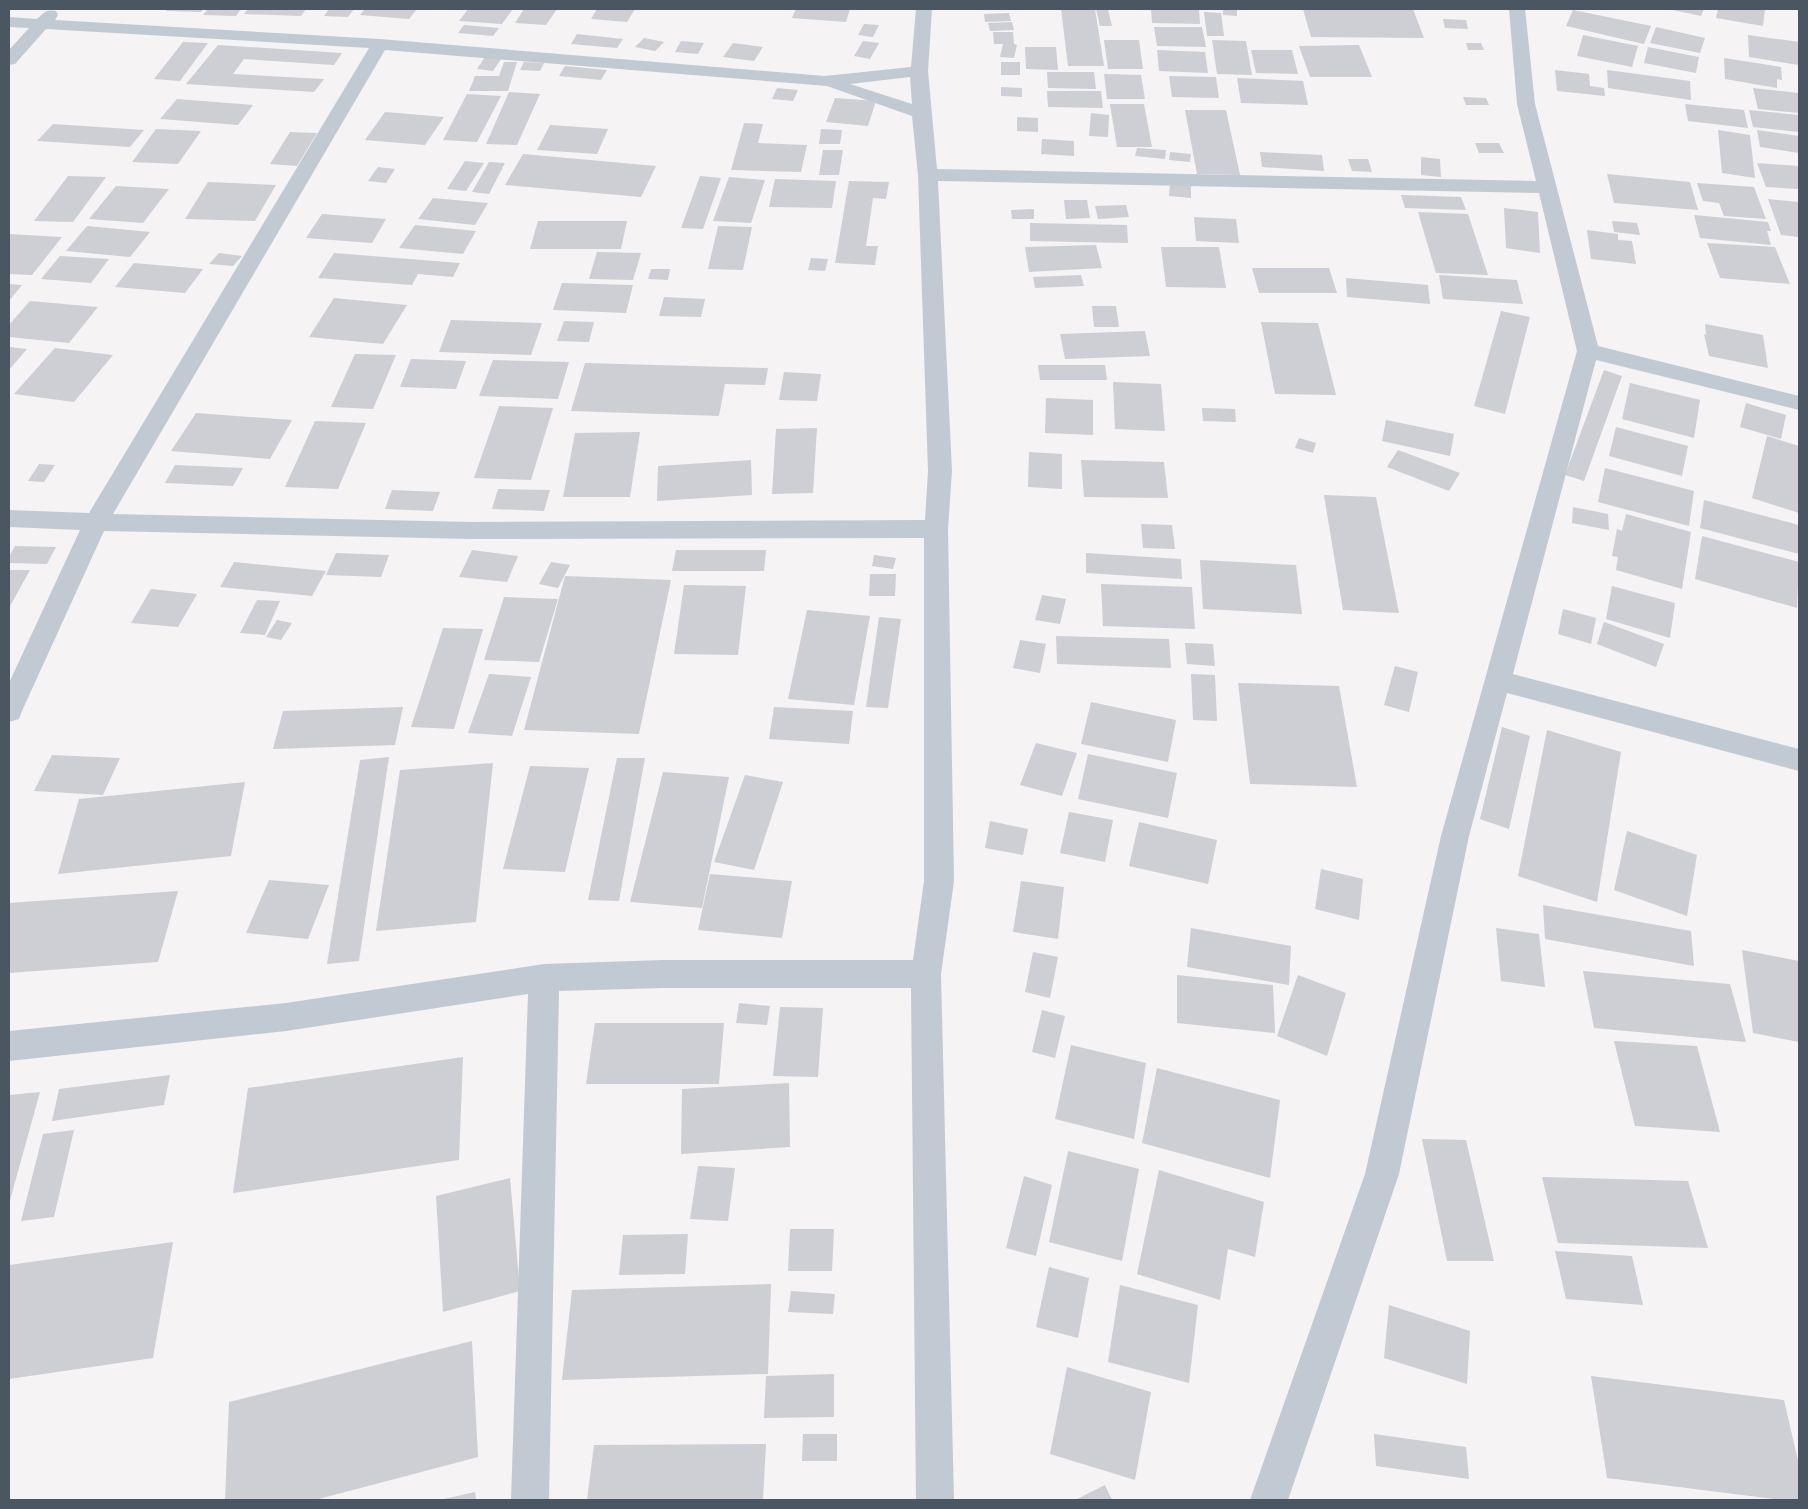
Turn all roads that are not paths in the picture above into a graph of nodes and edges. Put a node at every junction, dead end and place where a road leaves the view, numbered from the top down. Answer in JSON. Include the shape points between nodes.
{"nodes":[{"id":1,"x":55,"y":9,"type":"edge"},
{"id":2,"x":924,"y":9,"type":"edge"},
{"id":3,"x":1517,"y":9,"type":"edge"},
{"id":4,"x":9,"y":22,"type":"edge"},
{"id":5,"x":41,"y":24,"type":"junction"},
{"id":6,"x":380,"y":44,"type":"junction"},
{"id":7,"x":9,"y":60,"type":"edge"},
{"id":8,"x":919,"y":71,"type":"junction"},
{"id":9,"x":825,"y":81,"type":"junction"},
{"id":10,"x":921,"y":113,"type":"junction"},
{"id":11,"x":928,"y":174,"type":"junction"},
{"id":12,"x":1546,"y":187,"type":"junction"},
{"id":13,"x":1588,"y":352,"type":"junction"},
{"id":14,"x":1799,"y":403,"type":"edge"},
{"id":15,"x":9,"y":518,"type":"edge"},
{"id":16,"x":96,"y":522,"type":"junction"},
{"id":17,"x":936,"y":529,"type":"junction"},
{"id":18,"x":1497,"y":680,"type":"junction"},
{"id":19,"x":9,"y":711,"type":"edge"},
{"id":20,"x":1799,"y":760,"type":"edge"},
{"id":21,"x":926,"y":974,"type":"junction"},
{"id":22,"x":544,"y":978,"type":"junction"},
{"id":23,"x":9,"y":1046,"type":"edge"},
{"id":24,"x":530,"y":1500,"type":"edge"},
{"id":25,"x":935,"y":1500,"type":"edge"},
{"id":26,"x":1269,"y":1500,"type":"edge"}],
"edges":[{"from":1,"to":5,"type":"street"},
{"from":2,"to":8,"type":"street"},
{"from":3,"to":12,"type":"street","via":[[1526,104]]},
{"from":4,"to":5,"type":"street"},
{"from":5,"to":6,"type":"street"},
{"from":5,"to":7,"type":"street"},
{"from":6,"to":9,"type":"street"},
{"from":6,"to":16,"type":"street"},
{"from":8,"to":9,"type":"street"},
{"from":8,"to":10,"type":"street"},
{"from":9,"to":10,"type":"street"},
{"from":10,"to":11,"type":"street"},
{"from":11,"to":12,"type":"street"},
{"from":11,"to":17,"type":"street","via":[[940,471]]},
{"from":12,"to":13,"type":"street"},
{"from":13,"to":14,"type":"street"},
{"from":13,"to":18,"type":"street"},
{"from":15,"to":16,"type":"street"},
{"from":16,"to":17,"type":"street","via":[[514,532]]},
{"from":16,"to":19,"type":"street"},
{"from":17,"to":21,"type":"street","via":[[939,881]]},
{"from":18,"to":20,"type":"street"},
{"from":18,"to":26,"type":"street","via":[[1455,836],[1382,1174]]},
{"from":21,"to":22,"type":"street","via":[[662,974]]},
{"from":21,"to":25,"type":"street"},
{"from":22,"to":23,"type":"street","via":[[286,1017]]},
{"from":22,"to":24,"type":"street"}]}
